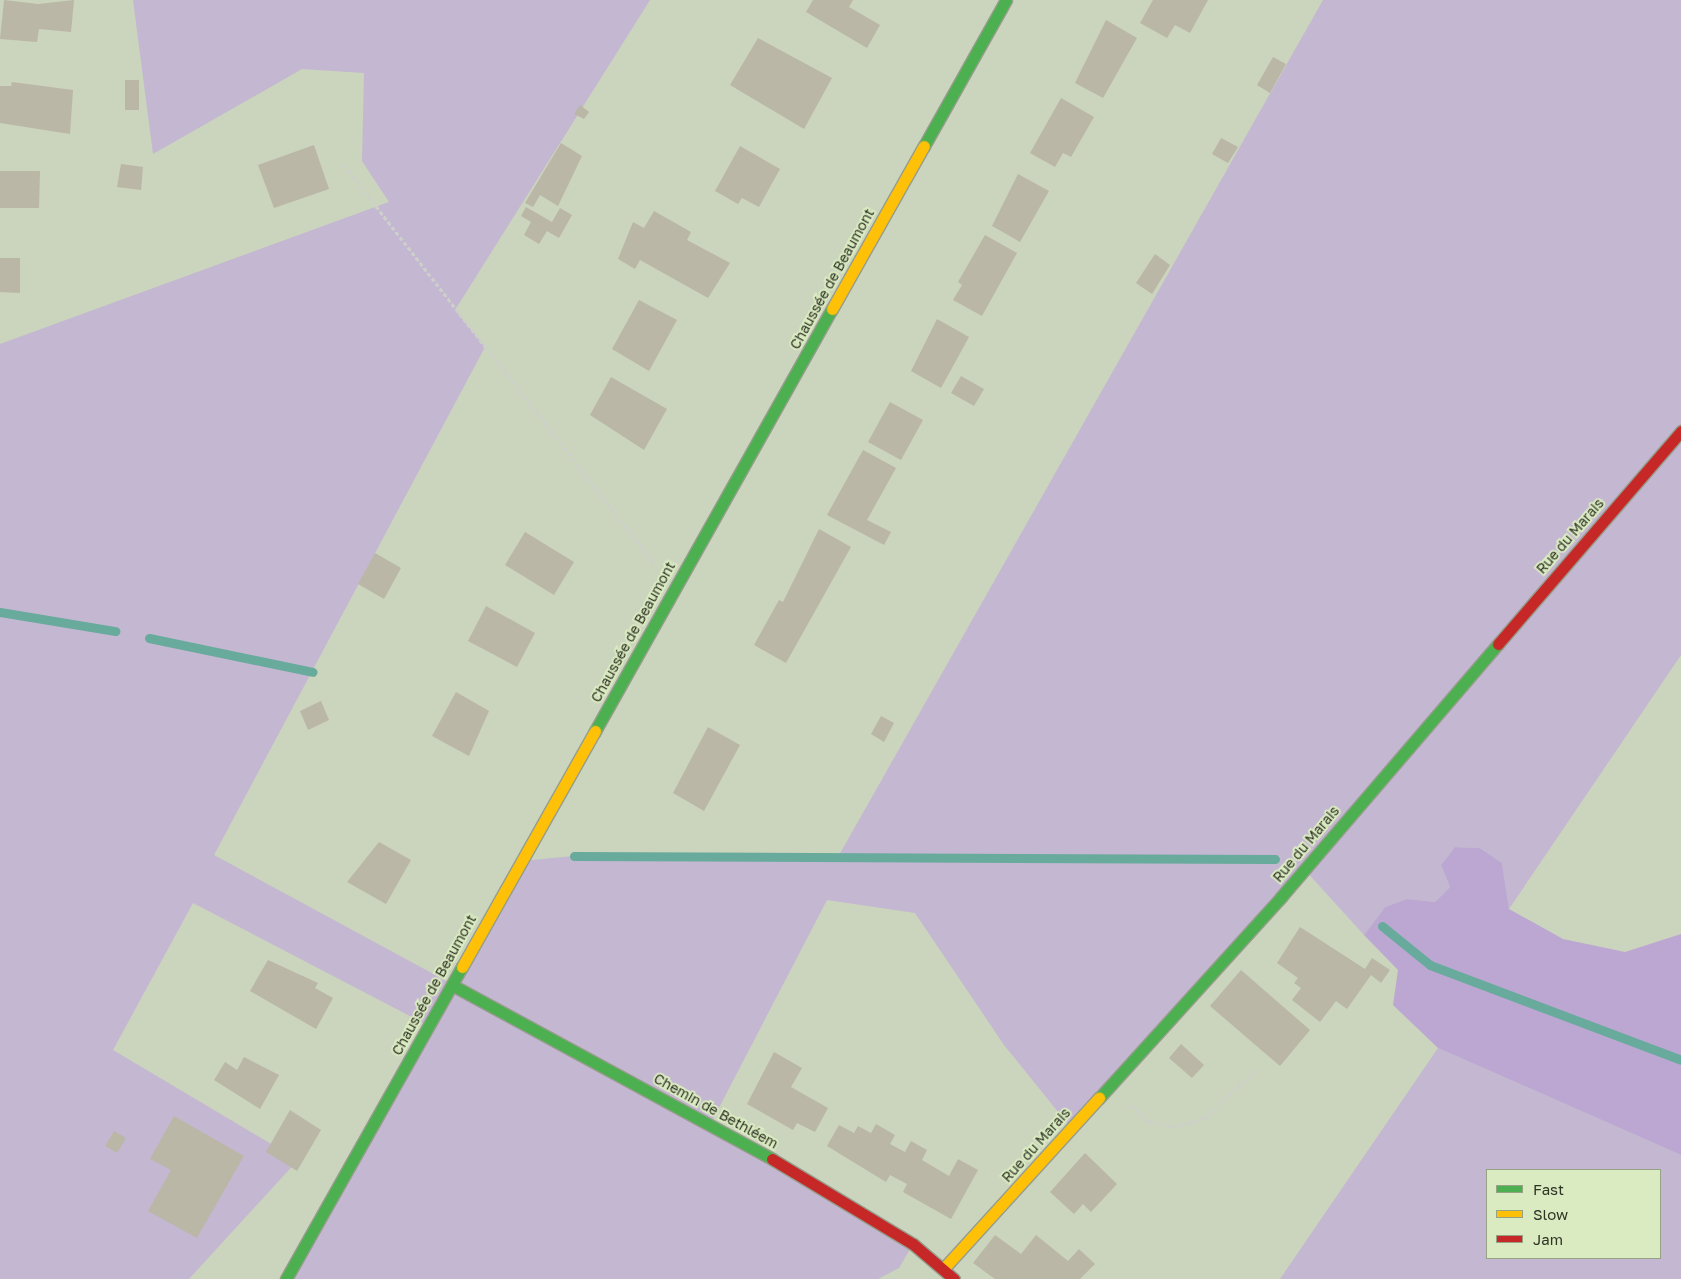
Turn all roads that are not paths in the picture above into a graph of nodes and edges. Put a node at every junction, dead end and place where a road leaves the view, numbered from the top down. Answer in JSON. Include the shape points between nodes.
{"nodes":[{"id":1,"x":1006,"y":0,"type":"edge"},
{"id":2,"x":1681,"y":431,"type":"edge"},
{"id":3,"x":452,"y":984,"type":"junction"},
{"id":4,"x":945,"y":1267,"type":"junction"},
{"id":5,"x":286,"y":1279,"type":"edge"},
{"id":6,"x":954,"y":1279,"type":"edge"}],
"edges":[{"from":1,"to":3,"type":"street","name":"Chaussée de Beaumont"},
{"from":2,"to":4,"type":"street","name":"Rue du Marais","via":[[1282,897]]},
{"from":3,"to":4,"type":"street","name":"Chemin de Bethléem","via":[[826,1188]]},
{"from":3,"to":5,"type":"street","name":"Chaussée de Beaumont"},
{"from":4,"to":6,"type":"street","name":"Chemin de Bethléem"}]}
